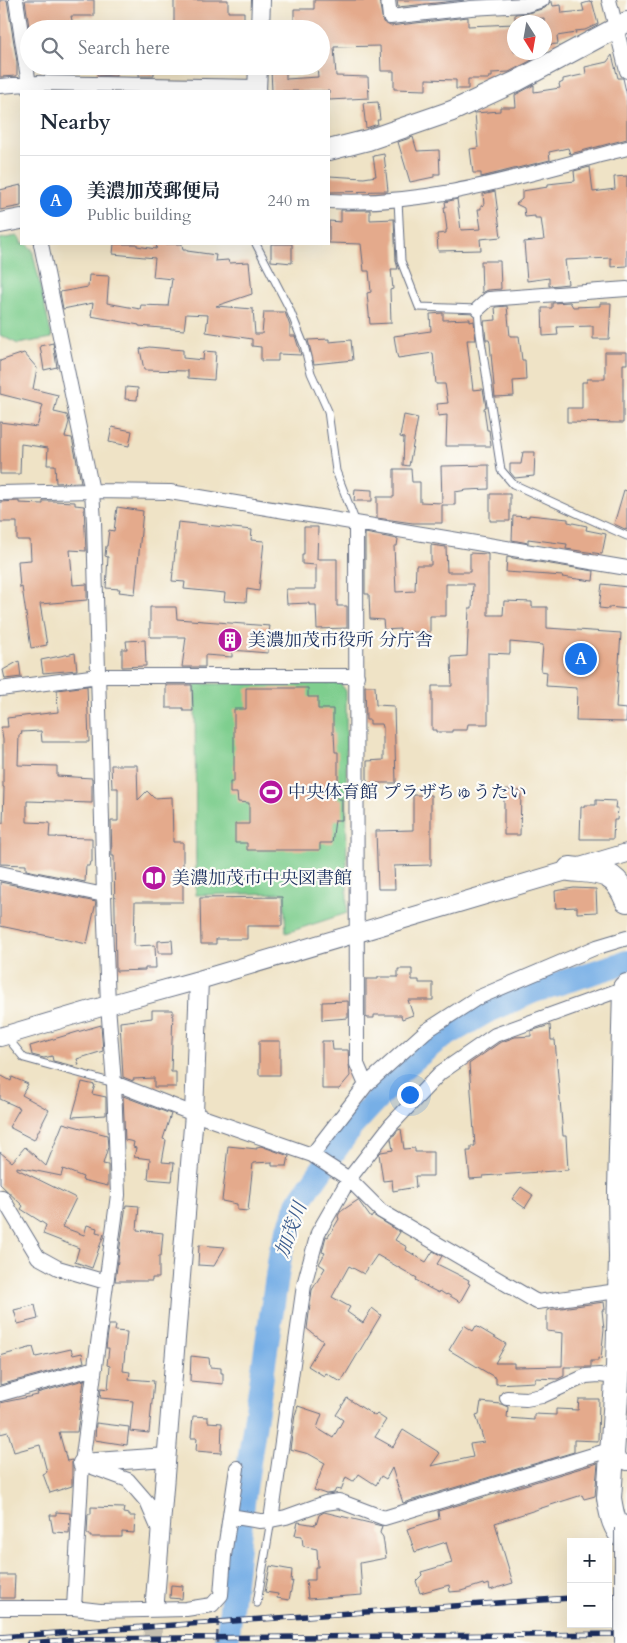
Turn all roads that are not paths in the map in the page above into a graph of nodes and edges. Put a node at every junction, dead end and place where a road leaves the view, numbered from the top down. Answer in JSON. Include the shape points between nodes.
{"nodes":[{"id":1,"x":16,"y":0,"type":"edge"},
{"id":2,"x":261,"y":0,"type":"edge"},
{"id":3,"x":388,"y":0,"type":"edge"},
{"id":4,"x":542,"y":0,"type":"edge"},
{"id":5,"x":608,"y":0,"type":"edge"},
{"id":6,"x":260,"y":20,"type":"edge"},
{"id":7,"x":20,"y":25,"type":"edge"},
{"id":8,"x":622,"y":25,"type":"edge"},
{"id":9,"x":627,"y":70,"type":"edge"},
{"id":10,"x":258,"y":75,"type":"edge"},
{"id":11,"x":0,"y":86,"type":"edge"},
{"id":12,"x":30,"y":87,"type":"edge"},
{"id":13,"x":257,"y":89,"type":"edge"},
{"id":14,"x":627,"y":148,"type":"edge"},
{"id":15,"x":330,"y":150,"type":"edge"},
{"id":16,"x":398,"y":200,"type":"junction"},
{"id":17,"x":330,"y":201,"type":"edge"},
{"id":18,"x":20,"y":219,"type":"edge"},
{"id":19,"x":0,"y":223,"type":"edge"},
{"id":20,"x":40,"y":245,"type":"edge"},
{"id":21,"x":257,"y":245,"type":"edge"},
{"id":22,"x":627,"y":289,"type":"edge"},
{"id":23,"x":478,"y":309,"type":"junction"},
{"id":24,"x":92,"y":491,"type":"junction"},
{"id":25,"x":0,"y":493,"type":"edge"},
{"id":26,"x":356,"y":524,"type":"junction"},
{"id":27,"x":627,"y":536,"type":"edge"},
{"id":28,"x":627,"y":568,"type":"edge"},
{"id":29,"x":98,"y":676,"type":"junction"},
{"id":30,"x":357,"y":676,"type":"junction"},
{"id":31,"x":0,"y":689,"type":"edge"},
{"id":32,"x":627,"y":853,"type":"edge"},
{"id":33,"x":570,"y":869,"type":"junction"},
{"id":34,"x":0,"y":873,"type":"edge"},
{"id":35,"x":104,"y":895,"type":"junction"},
{"id":36,"x":627,"y":900,"type":"edge"},
{"id":37,"x":358,"y":932,"type":"junction"},
{"id":38,"x":627,"y":938,"type":"edge"},
{"id":39,"x":199,"y":980,"type":"junction"},
{"id":40,"x":626,"y":987,"type":"edge"},
{"id":41,"x":108,"y":1005,"type":"junction"},
{"id":42,"x":3,"y":1037,"type":"edge"},
{"id":43,"x":114,"y":1083,"type":"junction"},
{"id":44,"x":366,"y":1085,"type":"junction"},
{"id":45,"x":194,"y":1114,"type":"junction"},
{"id":46,"x":312,"y":1155,"type":"junction"},
{"id":47,"x":349,"y":1179,"type":"junction"},
{"id":48,"x":0,"y":1198,"type":"edge"},
{"id":49,"x":624,"y":1258,"type":"edge"},
{"id":50,"x":106,"y":1282,"type":"junction"},
{"id":51,"x":624,"y":1290,"type":"edge"},
{"id":52,"x":95,"y":1368,"type":"junction"},
{"id":53,"x":621,"y":1371,"type":"edge"},
{"id":54,"x":0,"y":1394,"type":"edge"},
{"id":55,"x":507,"y":1398,"type":"dead end"},
{"id":56,"x":166,"y":1457,"type":"junction"},
{"id":57,"x":619,"y":1458,"type":"edge"},
{"id":58,"x":82,"y":1464,"type":"junction"},
{"id":59,"x":237,"y":1468,"type":"dead end"},
{"id":60,"x":232,"y":1517,"type":"junction"},
{"id":61,"x":266,"y":1521,"type":"junction"},
{"id":62,"x":627,"y":1528,"type":"edge"},
{"id":63,"x":160,"y":1533,"type":"junction"},
{"id":64,"x":627,"y":1542,"type":"edge"},
{"id":65,"x":155,"y":1600,"type":"tunnel mouth"},
{"id":66,"x":257,"y":1603,"type":"dead end"},
{"id":67,"x":0,"y":1608,"type":"edge"},
{"id":68,"x":74,"y":1608,"type":"junction"},
{"id":69,"x":627,"y":1643,"type":"edge"}],
"edges":[{"from":1,"to":7,"type":"street"},
{"from":2,"to":6,"type":"street"},
{"from":3,"to":4,"type":"street","via":[[390,17],[526,5]]},
{"from":5,"to":8,"type":"street"},
{"from":8,"to":9,"type":"street"},
{"from":8,"to":15,"type":"main road","via":[[517,82],[452,111]]},
{"from":10,"to":13,"type":"street"},
{"from":11,"to":12,"type":"street"},
{"from":12,"to":13,"type":"street"},
{"from":14,"to":16,"type":"street","via":[[477,187]]},
{"from":16,"to":17,"type":"street"},
{"from":16,"to":23,"type":"lane","via":[[401,261],[419,308]]},
{"from":18,"to":19,"type":"main road"},
{"from":20,"to":24,"type":"street"},
{"from":21,"to":26,"type":"lane","via":[[289,308],[328,411],[336,472]]},
{"from":22,"to":23,"type":"street","via":[[489,299]]},
{"from":23,"to":27,"type":"lane","via":[[502,470],[513,484]]},
{"from":24,"to":25,"type":"street"},
{"from":24,"to":26,"type":"street","via":[[170,492]]},
{"from":24,"to":29,"type":"street"},
{"from":26,"to":28,"type":"street"},
{"from":26,"to":30,"type":"street"},
{"from":29,"to":30,"type":"street"},
{"from":29,"to":31,"type":"street"},
{"from":29,"to":35,"type":"street"},
{"from":30,"to":37,"type":"street"},
{"from":32,"to":33,"type":"street"},
{"from":33,"to":36,"type":"highway","via":[[604,872],[618,884]]},
{"from":33,"to":37,"type":"street"},
{"from":34,"to":35,"type":"street"},
{"from":35,"to":41,"type":"street"},
{"from":37,"to":39,"type":"street"},
{"from":37,"to":44,"type":"street","via":[[357,1064]]},
{"from":38,"to":44,"type":"street","via":[[597,947],[477,998],[426,1031]]},
{"from":39,"to":41,"type":"street"},
{"from":39,"to":45,"type":"street"},
{"from":40,"to":47,"type":"street","via":[[495,1034],[440,1074],[390,1126]]},
{"from":40,"to":49,"type":"highway","via":[[620,1190]]},
{"from":41,"to":42,"type":"street"},
{"from":41,"to":43,"type":"street"},
{"from":42,"to":43,"type":"lane","via":[[24,1058]]},
{"from":43,"to":45,"type":"street"},
{"from":43,"to":50,"type":"street","via":[[118,1195]]},
{"from":44,"to":46,"type":"street"},
{"from":45,"to":46,"type":"street"},
{"from":45,"to":56,"type":"street"},
{"from":46,"to":47,"type":"street"},
{"from":47,"to":51,"type":"street","via":[[381,1211],[537,1302]]},
{"from":47,"to":61,"type":"street","via":[[318,1233],[304,1285]]},
{"from":48,"to":50,"type":"street","via":[[38,1257],[58,1268]]},
{"from":49,"to":51,"type":"highway"},
{"from":50,"to":52,"type":"street"},
{"from":51,"to":53,"type":"highway"},
{"from":52,"to":54,"type":"street"},
{"from":52,"to":58,"type":"street"},
{"from":53,"to":55,"type":"street","via":[[586,1376],[542,1396]]},
{"from":53,"to":57,"type":"highway"},
{"from":56,"to":58,"type":"street"},
{"from":56,"to":63,"type":"street"},
{"from":57,"to":61,"type":"street","via":[[603,1452],[384,1518],[340,1500]]},
{"from":57,"to":64,"type":"highway","via":[[609,1498],[617,1531]]},
{"from":58,"to":63,"type":"street","via":[[128,1480],[147,1502]]},
{"from":58,"to":68,"type":"street"},
{"from":59,"to":60,"type":"street"},
{"from":60,"to":61,"type":"street"},
{"from":60,"to":68,"type":"street","via":[[221,1595],[212,1605],[186,1609],[100,1611]]},
{"from":61,"to":66,"type":"lane"},
{"from":62,"to":69,"type":"highway","bridge":true},
{"from":63,"to":65,"type":"street"},
{"from":67,"to":68,"type":"street"}]}
